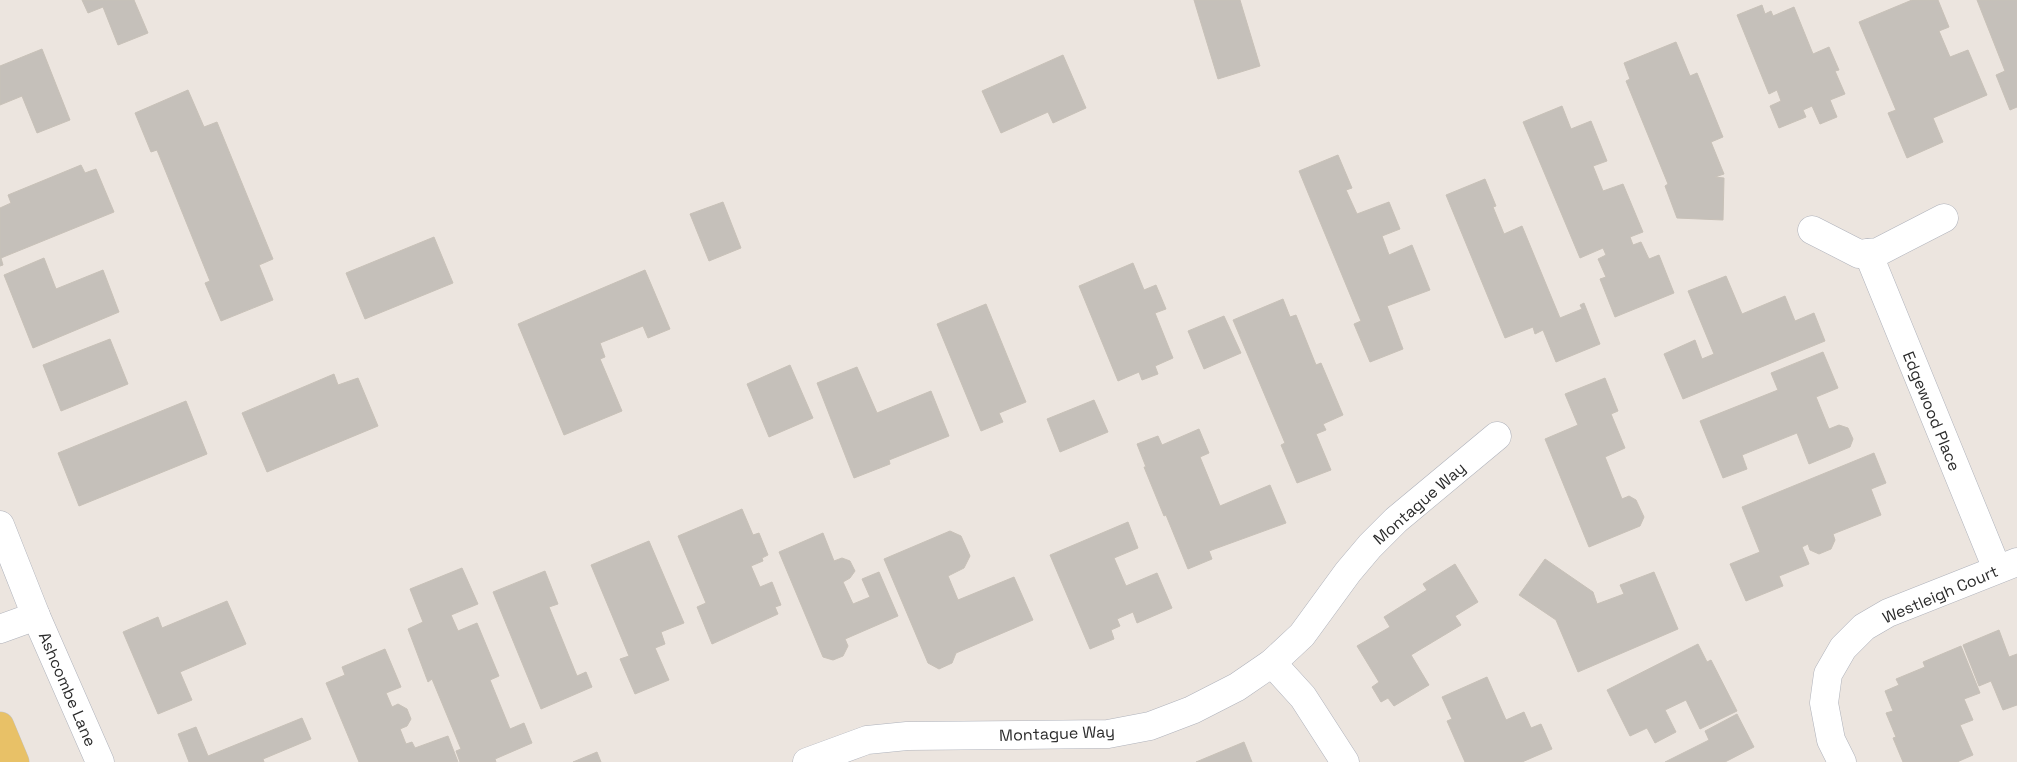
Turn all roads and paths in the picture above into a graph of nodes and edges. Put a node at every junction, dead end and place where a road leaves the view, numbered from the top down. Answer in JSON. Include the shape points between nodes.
{"nodes":[{"id":1,"x":1944,"y":218,"type":"dead end"},
{"id":2,"x":1812,"y":230,"type":"dead end"},
{"id":3,"x":1868,"y":253,"type":"junction"},
{"id":4,"x":1498,"y":436,"type":"dead end"},
{"id":5,"x":0,"y":525,"type":"edge"},
{"id":6,"x":2007,"y":566,"type":"edge"},
{"id":7,"x":36,"y":616,"type":"junction"},
{"id":8,"x":0,"y":629,"type":"edge"},
{"id":9,"x":1272,"y":663,"type":"junction"},
{"id":10,"x":0,"y":726,"type":"edge"},
{"id":11,"x":15,"y":762,"type":"edge"},
{"id":12,"x":100,"y":762,"type":"edge"},
{"id":13,"x":807,"y":762,"type":"edge"},
{"id":14,"x":1345,"y":762,"type":"edge"},
{"id":15,"x":1842,"y":762,"type":"edge"}],
"edges":[{"from":1,"to":3,"type":"street","via":[[1878,252]]},
{"from":2,"to":3,"type":"street","via":[[1859,254]]},
{"from":3,"to":6,"type":"street","name":"Edgewood Place"},
{"from":4,"to":9,"type":"street","name":"Montague Way","via":[[1376,539],[1302,635]]},
{"from":5,"to":7,"type":"street","name":"Ashcombe Lane"},
{"from":6,"to":15,"type":"street","name":"Westleigh Court","via":[[1888,613],[1864,628],[1843,648],[1828,674],[1824,703],[1831,740]]},
{"from":7,"to":8,"type":"street"},
{"from":7,"to":12,"type":"street","name":"Ashcombe Lane"},
{"from":9,"to":13,"type":"street","name":"Montague Way","via":[[1222,695],[1150,726],[1108,734],[908,736],[867,740]]},
{"from":9,"to":14,"type":"street","via":[[1303,697]]},
{"from":10,"to":11,"type":"main road"}]}
